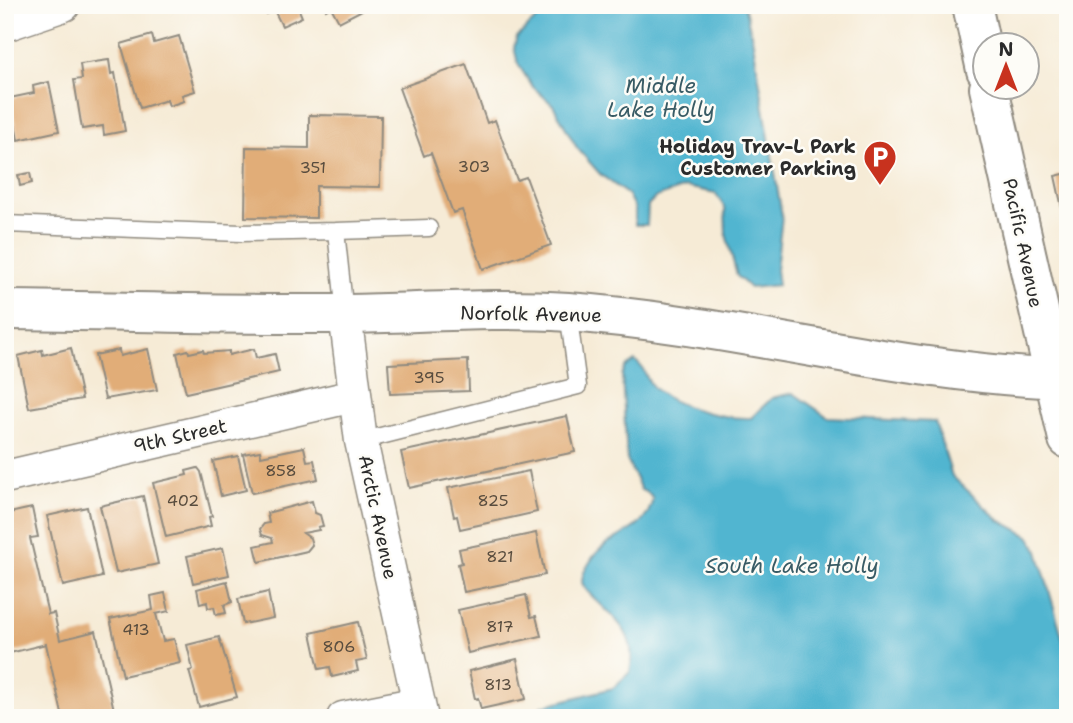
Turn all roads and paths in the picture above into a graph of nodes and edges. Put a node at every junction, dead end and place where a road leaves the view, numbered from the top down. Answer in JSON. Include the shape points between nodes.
{"nodes":[{"id":1,"x":64,"y":5,"type":"edge"},
{"id":2,"x":972,"y":5,"type":"edge"},
{"id":3,"x":5,"y":25,"type":"edge"},
{"id":4,"x":977,"y":32,"type":"edge"},
{"id":5,"x":992,"y":102,"type":"edge"},
{"id":6,"x":5,"y":223,"type":"edge"},
{"id":7,"x":429,"y":228,"type":"dead end"},
{"id":8,"x":336,"y":231,"type":"junction"},
{"id":9,"x":5,"y":310,"type":"edge"},
{"id":10,"x":568,"y":312,"type":"junction"},
{"id":11,"x":345,"y":314,"type":"junction"},
{"id":12,"x":1060,"y":379,"type":"edge"},
{"id":13,"x":354,"y":396,"type":"junction"},
{"id":14,"x":1068,"y":439,"type":"edge"},
{"id":15,"x":361,"y":441,"type":"junction"},
{"id":16,"x":5,"y":477,"type":"edge"},
{"id":17,"x":420,"y":710,"type":"edge"},
{"id":18,"x":344,"y":718,"type":"edge"}],
"edges":[{"from":1,"to":3,"type":"street"},
{"from":2,"to":4,"type":"main road"},
{"from":5,"to":12,"type":"main road","name":"Pacific Avenue"},
{"from":6,"to":8,"type":"lane","via":[[241,233]]},
{"from":7,"to":8,"type":"lane"},
{"from":8,"to":11,"type":"lane"},
{"from":9,"to":11,"type":"main road","name":"Norfolk Avenue"},
{"from":10,"to":11,"type":"main road","name":"Norfolk Avenue"},
{"from":10,"to":12,"type":"main road","name":"Norfolk Avenue","via":[[664,322],[900,362]]},
{"from":10,"to":15,"type":"lane","via":[[578,386]]},
{"from":11,"to":13,"type":"street","name":"Arctic Avenue"},
{"from":12,"to":14,"type":"main road","name":"Pacific Avenue"},
{"from":13,"to":15,"type":"street","name":"Arctic Avenue"},
{"from":13,"to":16,"type":"street","name":"9th Street"},
{"from":15,"to":17,"type":"street","name":"Arctic Avenue"},
{"from":17,"to":18,"type":"street"}]}
